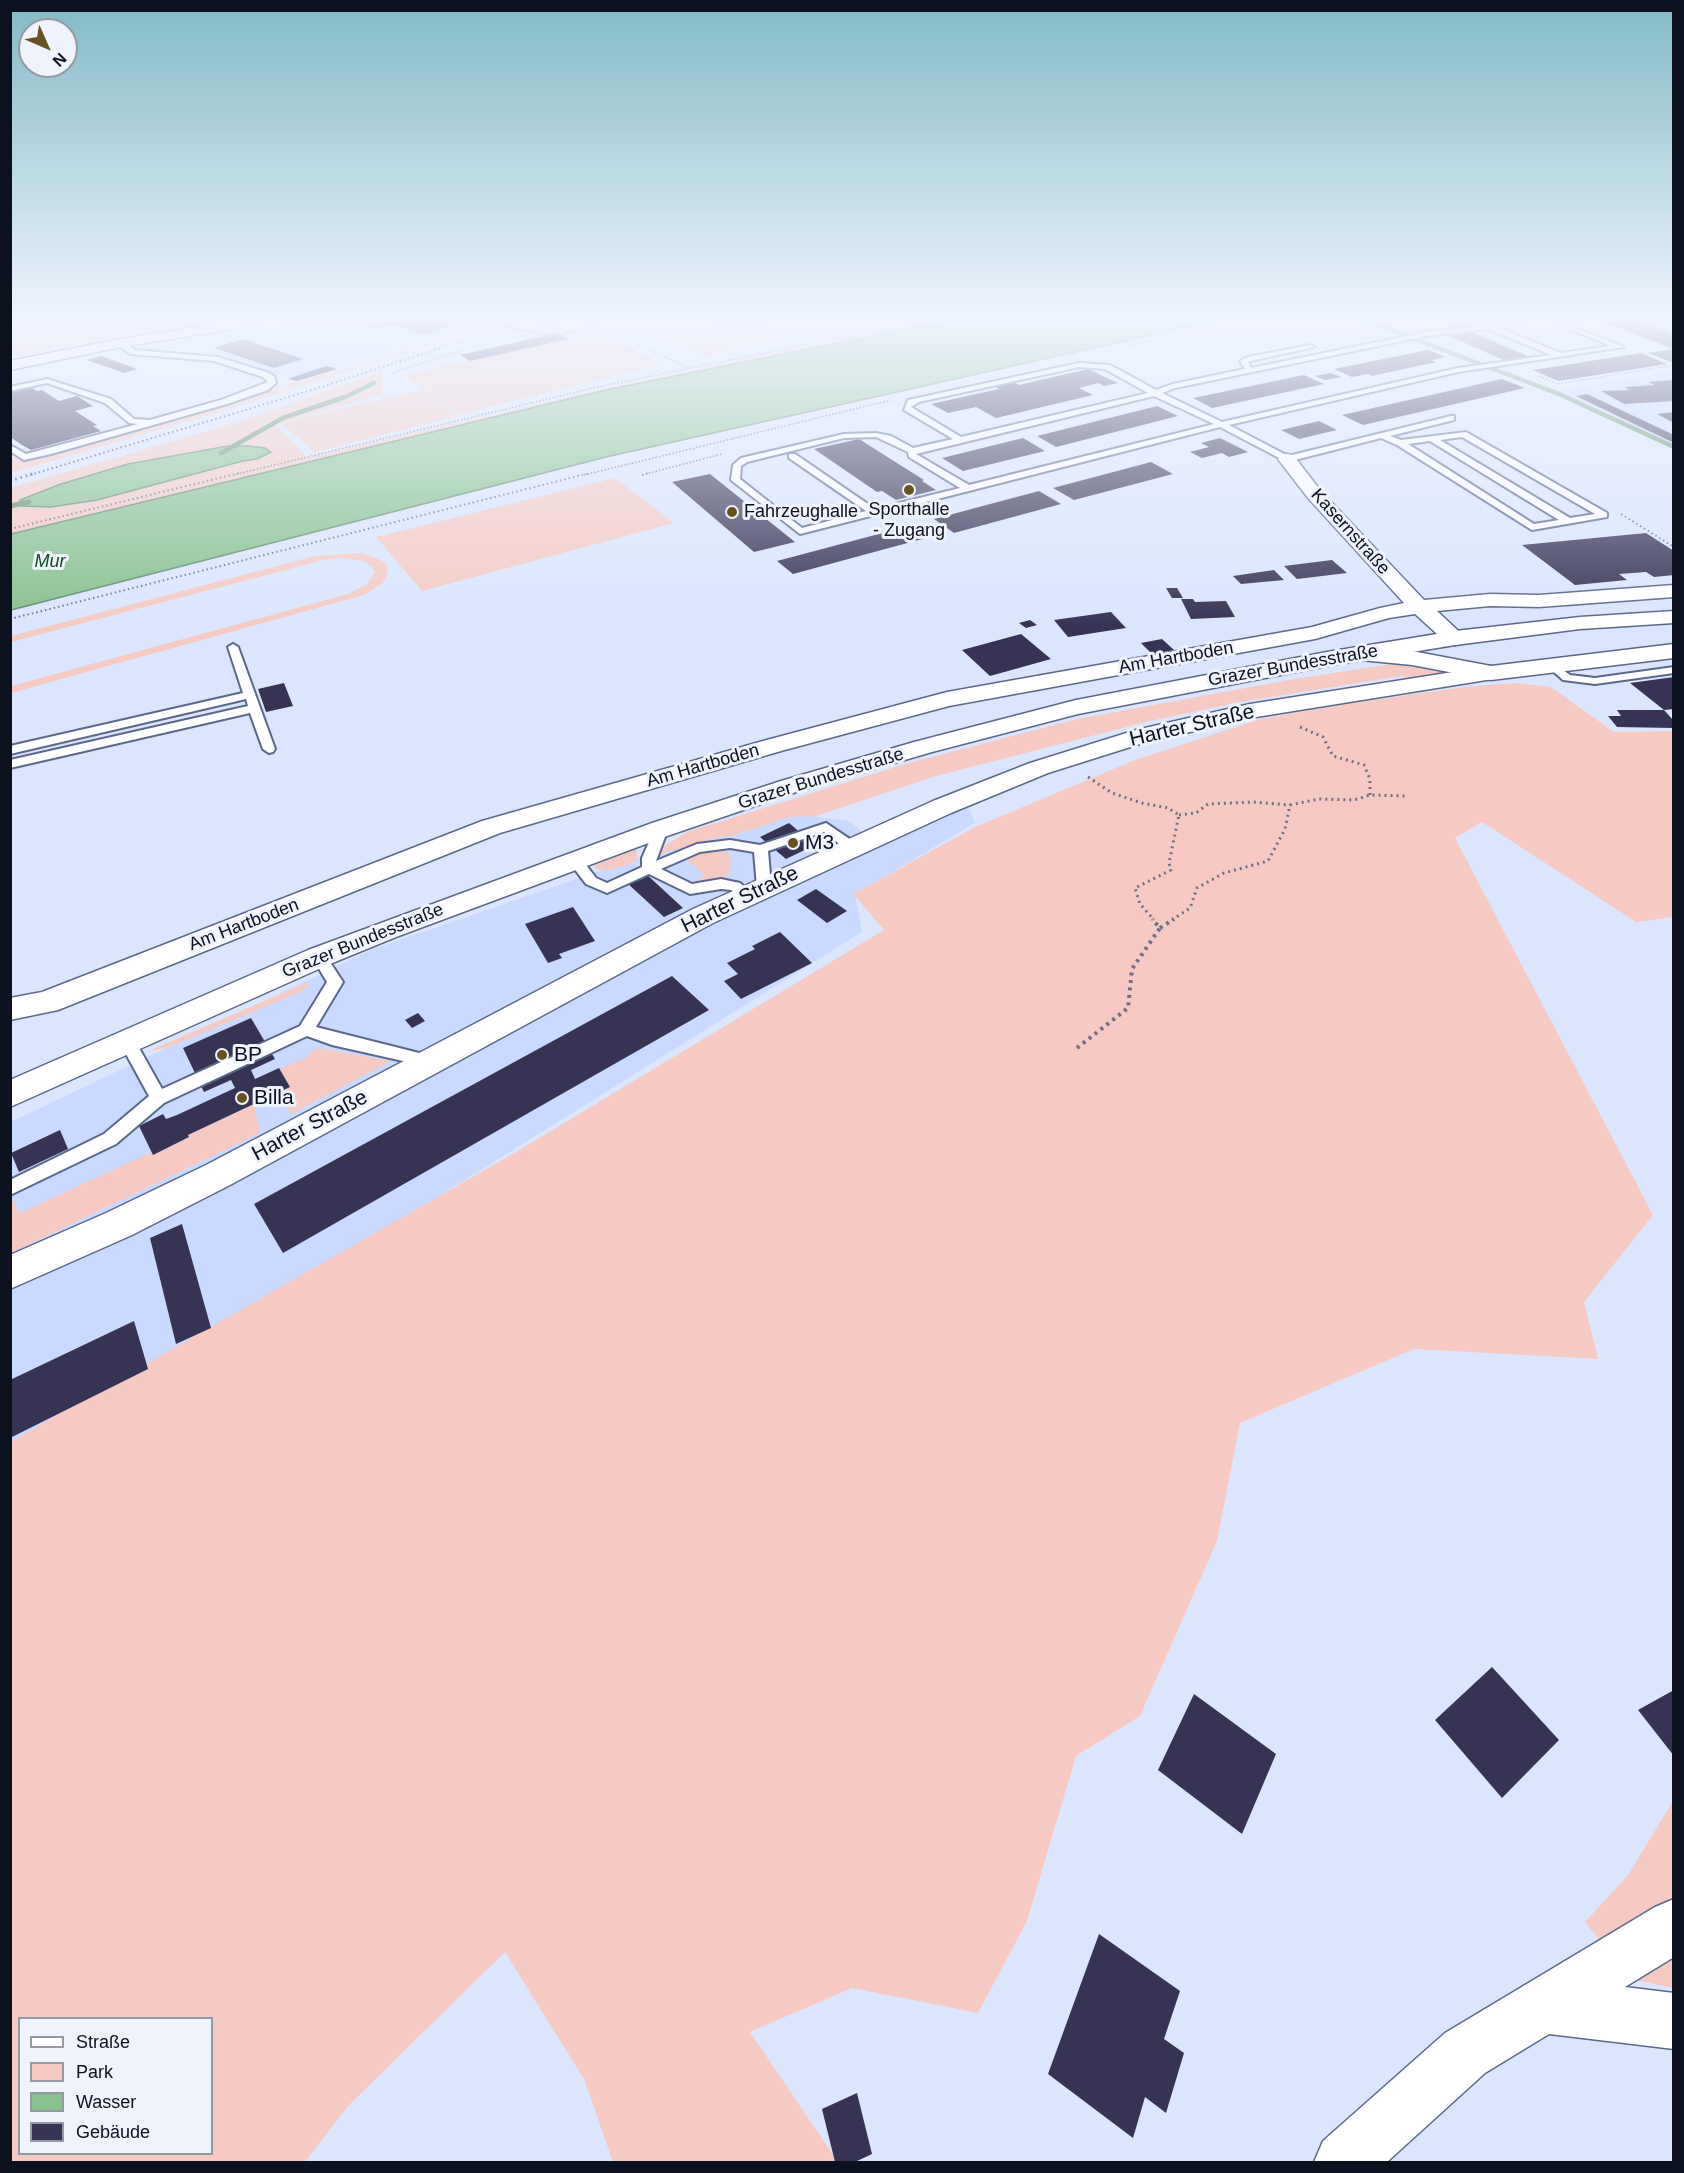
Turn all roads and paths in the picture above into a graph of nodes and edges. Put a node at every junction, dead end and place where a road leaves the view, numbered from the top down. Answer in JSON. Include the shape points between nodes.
{"nodes":[{"id":1,"x":148,"y":423,"type":"edge"},
{"id":2,"x":445,"y":423,"type":"edge"},
{"id":3,"x":797,"y":423,"type":"edge"},
{"id":4,"x":932,"y":423,"type":"edge"},
{"id":5,"x":1029,"y":423,"type":"edge"},
{"id":6,"x":1429,"y":423,"type":"edge"},
{"id":7,"x":1221,"y":424,"type":"joint"},
{"id":8,"x":1381,"y":435,"type":"junction"},
{"id":9,"x":1431,"y":438,"type":"junction"},
{"id":10,"x":959,"y":440,"type":"junction"},
{"id":11,"x":1400,"y":442,"type":"junction"},
{"id":12,"x":10,"y":447,"type":"edge"},
{"id":13,"x":912,"y":451,"type":"junction"},
{"id":14,"x":792,"y":456,"type":"dead end"},
{"id":15,"x":1287,"y":459,"type":"junction"},
{"id":16,"x":967,"y":488,"type":"junction"},
{"id":17,"x":1615,"y":510,"type":"dead end"},
{"id":18,"x":873,"y":512,"type":"junction"},
{"id":19,"x":1568,"y":521,"type":"junction"},
{"id":20,"x":10,"y":529,"type":"edge"},
{"id":21,"x":1674,"y":547,"type":"edge"},
{"id":22,"x":1393,"y":579,"type":"junction"},
{"id":23,"x":1674,"y":591,"type":"edge"},
{"id":24,"x":1490,"y":600,"type":"junction"},
{"id":25,"x":1419,"y":607,"type":"junction"},
{"id":26,"x":1674,"y":617,"type":"edge"},
{"id":27,"x":10,"y":620,"type":"edge"},
{"id":28,"x":1455,"y":638,"type":"junction"},
{"id":29,"x":233,"y":647,"type":"dead end"},
{"id":30,"x":1674,"y":651,"type":"edge"},
{"id":31,"x":1361,"y":653,"type":"junction"},
{"id":32,"x":1553,"y":666,"type":"junction"},
{"id":33,"x":1520,"y":670,"type":"junction"},
{"id":34,"x":1674,"y":670,"type":"edge"},
{"id":35,"x":1474,"y":672,"type":"junction"},
{"id":36,"x":250,"y":695,"type":"junction"},
{"id":37,"x":1277,"y":706,"type":"junction"},
{"id":38,"x":255,"y":708,"type":"junction"},
{"id":39,"x":269,"y":749,"type":"dead end"},
{"id":40,"x":10,"y":750,"type":"edge"},
{"id":41,"x":10,"y":764,"type":"edge"},
{"id":42,"x":1039,"y":768,"type":"junction"},
{"id":43,"x":1370,"y":795,"type":"junction"},
{"id":44,"x":1405,"y":796,"type":"dead end"},
{"id":45,"x":1290,"y":805,"type":"junction"},
{"id":46,"x":1179,"y":815,"type":"junction"},
{"id":47,"x":661,"y":829,"type":"junction"},
{"id":48,"x":852,"y":847,"type":"junction"},
{"id":49,"x":761,"y":849,"type":"junction"},
{"id":50,"x":573,"y":860,"type":"junction"},
{"id":51,"x":649,"y":869,"type":"junction"},
{"id":52,"x":756,"y":891,"type":"junction"},
{"id":53,"x":1160,"y":928,"type":"junction"},
{"id":54,"x":320,"y":957,"type":"junction"},
{"id":55,"x":10,"y":1009,"type":"edge"},
{"id":56,"x":306,"y":1030,"type":"junction"},
{"id":57,"x":128,"y":1043,"type":"junction"},
{"id":58,"x":1077,"y":1048,"type":"dead end"},
{"id":59,"x":426,"y":1065,"type":"junction"},
{"id":60,"x":10,"y":1094,"type":"edge"},
{"id":61,"x":158,"y":1098,"type":"junction"},
{"id":62,"x":10,"y":1188,"type":"edge"},
{"id":63,"x":10,"y":1273,"type":"edge"},
{"id":64,"x":1674,"y":1926,"type":"edge"},
{"id":65,"x":1544,"y":2005,"type":"junction"},
{"id":66,"x":1674,"y":2021,"type":"edge"},
{"id":67,"x":1344,"y":2163,"type":"edge"}],
"edges":[{"from":1,"to":12,"type":"lane","via":[[24,457]]},
{"from":2,"to":20,"type":"path"},
{"from":3,"to":27,"type":"path"},
{"from":4,"to":10,"type":"lane","name":"Kasernstraße"},
{"from":5,"to":10,"type":"lane"},
{"from":6,"to":8,"type":"lane"},
{"from":7,"to":15,"type":"lane","name":"Kasernstraße"},
{"from":7,"to":16,"type":"lane"},
{"from":8,"to":11,"type":"lane"},
{"from":8,"to":15,"type":"lane"},
{"from":9,"to":11,"type":"lane"},
{"from":9,"to":19,"type":"lane"},
{"from":9,"to":19,"type":"lane","via":[[1463,434],[1604,515]]},
{"from":10,"to":13,"type":"lane"},
{"from":11,"to":19,"type":"lane","via":[[1532,527]]},
{"from":13,"to":16,"type":"lane","via":[[912,455]]},
{"from":13,"to":18,"type":"lane","via":[[888,438],[862,434],[825,439],[737,465],[735,480],[800,531]]},
{"from":14,"to":18,"type":"lane"},
{"from":15,"to":22,"type":"street","name":"Kasernstraße"},
{"from":16,"to":18,"type":"lane"},
{"from":17,"to":21,"type":"path"},
{"from":22,"to":24,"type":"street","name":"Kasernstraße"},
{"from":22,"to":25,"type":"street","name":"Kasernstraße"},
{"from":23,"to":24,"type":"street","name":"Kasernstraße","via":[[1539,601]]},
{"from":24,"to":25,"type":"street","name":"Kasernstraße"},
{"from":25,"to":28,"type":"street","name":"Kasernstraße"},
{"from":25,"to":55,"type":"street","name":"Am Hartboden","via":[[1314,633],[947,699],[772,746],[491,827],[47,1002]]},
{"from":26,"to":28,"type":"street","name":"Grazer Bundesstraße"},
{"from":28,"to":31,"type":"street","name":"Grazer Bundesstraße"},
{"from":28,"to":33,"type":"street","name":"Harter Straße","via":[[1480,658]]},
{"from":28,"to":35,"type":"street","via":[[1444,649],[1445,656]]},
{"from":29,"to":36,"type":"lane"},
{"from":30,"to":32,"type":"street","name":"Harter Straße"},
{"from":31,"to":35,"type":"street","via":[[1412,658]]},
{"from":31,"to":47,"type":"street","name":"Grazer Bundesstraße","via":[[1076,707],[790,786]]},
{"from":32,"to":33,"type":"street","name":"Harter Straße"},
{"from":32,"to":34,"type":"lane","via":[[1567,678],[1595,681]]},
{"from":33,"to":35,"type":"street","name":"Harter Straße"},
{"from":35,"to":37,"type":"street","name":"Harter Straße"},
{"from":36,"to":38,"type":"lane"},
{"from":36,"to":40,"type":"lane"},
{"from":37,"to":42,"type":"street","name":"Harter Straße","via":[[1136,738]]},
{"from":37,"to":43,"type":"path","via":[[1301,728],[1323,737],[1333,756],[1364,765],[1370,779]]},
{"from":38,"to":39,"type":"lane"},
{"from":38,"to":41,"type":"lane"},
{"from":42,"to":46,"type":"path","via":[[1064,780],[1089,777],[1112,793],[1168,808]]},
{"from":42,"to":48,"type":"street","name":"Harter Straße"},
{"from":43,"to":44,"type":"path"},
{"from":43,"to":45,"type":"path"},
{"from":45,"to":46,"type":"path","via":[[1208,804],[1196,813]]},
{"from":45,"to":53,"type":"path","via":[[1285,829],[1268,861],[1224,873],[1197,888],[1190,908]]},
{"from":46,"to":53,"type":"path","via":[[1171,870],[1135,888],[1140,904]]},
{"from":47,"to":50,"type":"street","name":"Grazer Bundesstraße"},
{"from":47,"to":51,"type":"lane","via":[[648,858]]},
{"from":48,"to":49,"type":"lane","via":[[826,827]]},
{"from":48,"to":52,"type":"street","name":"Harter Straße"},
{"from":49,"to":51,"type":"lane","via":[[730,844],[697,848]]},
{"from":49,"to":52,"type":"lane"},
{"from":50,"to":51,"type":"lane","via":[[591,881],[607,888]]},
{"from":50,"to":54,"type":"street","name":"Grazer Bundesstraße"},
{"from":51,"to":52,"type":"lane","via":[[690,889],[720,884]]},
{"from":52,"to":59,"type":"street","name":"Harter Straße"},
{"from":53,"to":58,"type":"path","via":[[1132,969],[1128,1008]]},
{"from":54,"to":56,"type":"lane","via":[[335,982]]},
{"from":54,"to":57,"type":"street","name":"Grazer Bundesstraße"},
{"from":56,"to":59,"type":"lane","via":[[417,1058]]},
{"from":56,"to":61,"type":"lane"},
{"from":57,"to":60,"type":"street","name":"Grazer Bundesstraße"},
{"from":57,"to":61,"type":"lane"},
{"from":59,"to":63,"type":"street","name":"Harter Straße","via":[[218,1175]]},
{"from":61,"to":62,"type":"lane","via":[[110,1139]]},
{"from":64,"to":65,"type":"street"},
{"from":65,"to":66,"type":"street"},
{"from":65,"to":67,"type":"street","via":[[1465,2053]]}]}
